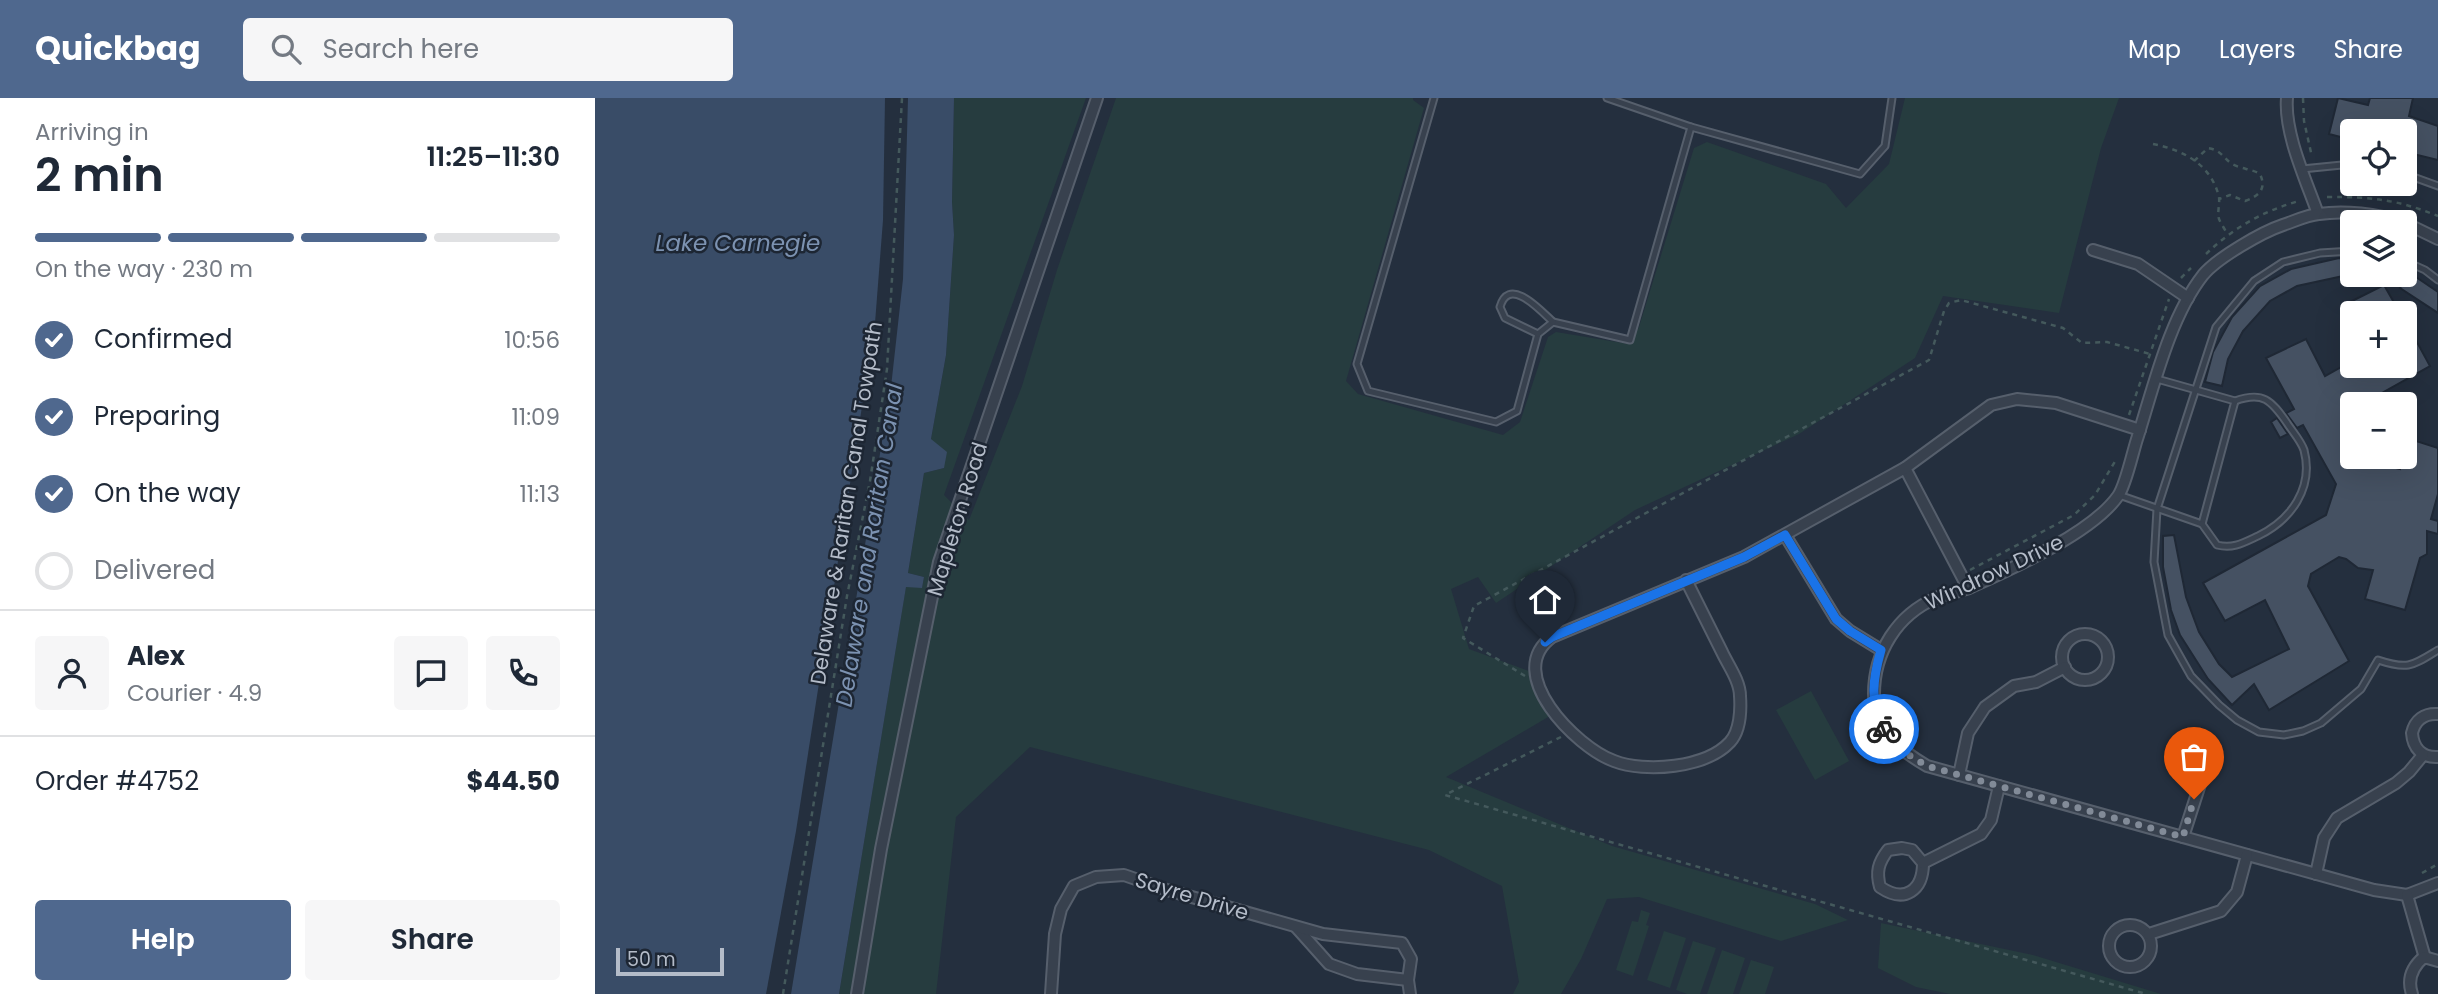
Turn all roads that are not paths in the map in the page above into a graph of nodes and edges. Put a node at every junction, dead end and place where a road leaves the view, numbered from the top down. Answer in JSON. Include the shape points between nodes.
{"nodes":[{"id":1,"x":1097,"y":98,"type":"edge"},
{"id":2,"x":1434,"y":98,"type":"edge"},
{"id":3,"x":1607,"y":98,"type":"edge"},
{"id":4,"x":1892,"y":98,"type":"edge"},
{"id":5,"x":2287,"y":98,"type":"edge"},
{"id":6,"x":1691,"y":127,"type":"junction"},
{"id":7,"x":2340,"y":165,"type":"edge"},
{"id":8,"x":2302,"y":169,"type":"junction"},
{"id":9,"x":2417,"y":178,"type":"edge"},
{"id":10,"x":2438,"y":186,"type":"edge"},
{"id":11,"x":2318,"y":214,"type":"junction"},
{"id":12,"x":2340,"y":214,"type":"edge"},
{"id":13,"x":2417,"y":230,"type":"edge"},
{"id":14,"x":2438,"y":239,"type":"edge"},
{"id":15,"x":2093,"y":250,"type":"dead end"},
{"id":16,"x":2340,"y":252,"type":"edge"},
{"id":17,"x":2417,"y":266,"type":"edge"},
{"id":18,"x":2438,"y":280,"type":"edge"},
{"id":19,"x":2188,"y":298,"type":"junction"},
{"id":20,"x":1553,"y":322,"type":"junction"},
{"id":21,"x":1538,"y":334,"type":"junction"},
{"id":22,"x":2157,"y":379,"type":"junction"},
{"id":23,"x":2196,"y":390,"type":"junction"},
{"id":24,"x":2235,"y":401,"type":"junction"},
{"id":25,"x":2140,"y":430,"type":"junction"},
{"id":26,"x":1905,"y":468,"type":"junction"},
{"id":27,"x":2119,"y":495,"type":"junction"},
{"id":28,"x":2157,"y":509,"type":"junction"},
{"id":29,"x":2202,"y":524,"type":"junction"},
{"id":30,"x":1785,"y":535,"type":"junction"},
{"id":31,"x":1686,"y":580,"type":"junction"},
{"id":32,"x":1968,"y":588,"type":"junction"},
{"id":33,"x":1881,"y":650,"type":"junction"},
{"id":34,"x":2438,"y":650,"type":"edge"},
{"id":35,"x":2065,"y":667,"type":"junction"},
{"id":36,"x":2438,"y":714,"type":"edge"},
{"id":37,"x":2423,"y":755,"type":"junction"},
{"id":38,"x":2438,"y":757,"type":"edge"},
{"id":39,"x":1959,"y":775,"type":"junction"},
{"id":40,"x":2203,"y":775,"type":"dead end"},
{"id":41,"x":1999,"y":786,"type":"junction"},
{"id":42,"x":2183,"y":837,"type":"junction"},
{"id":43,"x":2248,"y":855,"type":"junction"},
{"id":44,"x":1923,"y":863,"type":"junction"},
{"id":45,"x":2316,"y":874,"type":"junction"},
{"id":46,"x":2438,"y":883,"type":"edge"},
{"id":47,"x":2407,"y":895,"type":"junction"},
{"id":48,"x":1296,"y":927,"type":"junction"},
{"id":49,"x":2148,"y":934,"type":"junction"},
{"id":50,"x":2425,"y":958,"type":"junction"},
{"id":51,"x":2438,"y":961,"type":"edge"},
{"id":52,"x":1408,"y":981,"type":"junction"},
{"id":53,"x":857,"y":994,"type":"edge"},
{"id":54,"x":1051,"y":994,"type":"edge"},
{"id":55,"x":1409,"y":994,"type":"edge"},
{"id":56,"x":2412,"y":994,"type":"edge"}],
"edges":[{"from":1,"to":53,"type":"street","name":"Mapleton Road","via":[[939,562]]},
{"from":2,"to":21,"type":"lane","via":[[1357,364],[1368,391],[1496,422],[1517,411]]},
{"from":3,"to":6,"type":"lane"},
{"from":4,"to":6,"type":"lane","via":[[1885,146],[1860,174]]},
{"from":5,"to":8,"type":"street"},
{"from":6,"to":20,"type":"lane","via":[[1630,340]]},
{"from":7,"to":8,"type":"lane"},
{"from":8,"to":11,"type":"street"},
{"from":9,"to":10,"type":"lane"},
{"from":11,"to":12,"type":"street","name":"Windrow Drive"},
{"from":11,"to":19,"type":"street","name":"Windrow Drive","via":[[2272,229],[2234,251],[2205,273]]},
{"from":13,"to":14,"type":"street","name":"Windrow Drive"},
{"from":15,"to":19,"type":"street","via":[[2138,264]]},
{"from":16,"to":23,"type":"lane","via":[[2283,262],[2254,281],[2216,327]]},
{"from":17,"to":18,"type":"lane"},
{"from":19,"to":22,"type":"street","name":"Windrow Drive"},
{"from":20,"to":21,"type":"lane"},
{"from":20,"to":21,"type":"lane","via":[[1523,296],[1505,298],[1500,307],[1505,318]]},
{"from":22,"to":23,"type":"lane"},
{"from":22,"to":25,"type":"street","name":"Windrow Drive"},
{"from":23,"to":24,"type":"lane"},
{"from":23,"to":28,"type":"lane"},
{"from":24,"to":29,"type":"lane"},
{"from":24,"to":29,"type":"lane","via":[[2257,396],[2272,402],[2304,448],[2307,479],[2298,502],[2272,529],[2237,546],[2217,545]]},
{"from":25,"to":26,"type":"street","via":[[2056,403],[2017,398],[1991,405]]},
{"from":25,"to":27,"type":"street","name":"Windrow Drive"},
{"from":26,"to":30,"type":"street"},
{"from":26,"to":32,"type":"street"},
{"from":27,"to":28,"type":"lane"},
{"from":27,"to":32,"type":"street","name":"Windrow Drive","via":[[2093,521],[2055,545]]},
{"from":28,"to":29,"type":"lane"},
{"from":28,"to":34,"type":"lane","via":[[2154,562],[2168,635],[2191,676],[2218,705],[2259,732],[2284,734],[2321,723],[2361,689],[2378,660],[2410,667]]},
{"from":30,"to":31,"type":"street"},
{"from":30,"to":33,"type":"street","via":[[1836,619]]},
{"from":31,"to":31,"type":"street","via":[[1741,694],[1738,724],[1731,741],[1695,762],[1655,768],[1616,762],[1570,733],[1537,683],[1538,651],[1552,637]]},
{"from":32,"to":33,"type":"street","name":"Windrow Drive","via":[[1917,608]]},
{"from":33,"to":39,"type":"street","name":"Windrow Drive","via":[[1874,702],[1889,739],[1927,766]]},
{"from":35,"to":35,"type":"street","via":[[2083,680],[2097,677],[2109,658],[2105,644],[2085,634],[2070,639],[2063,652]]},
{"from":35,"to":39,"type":"street","via":[[2036,682],[2014,686],[1985,707],[1968,733]]},
{"from":36,"to":37,"type":"street","via":[[2426,715],[2413,726],[2413,741]]},
{"from":37,"to":38,"type":"street"},
{"from":37,"to":45,"type":"street","via":[[2396,783],[2337,818],[2323,838]]},
{"from":39,"to":41,"type":"street","name":"Windrow Drive"},
{"from":40,"to":42,"type":"street"},
{"from":41,"to":42,"type":"street","name":"Windrow Drive"},
{"from":41,"to":44,"type":"street","via":[[1991,820],[1981,834]]},
{"from":42,"to":43,"type":"street","name":"Windrow Drive"},
{"from":43,"to":45,"type":"street","name":"Windrow Drive"},
{"from":43,"to":49,"type":"street","via":[[2237,892],[2221,911]]},
{"from":44,"to":44,"type":"street","via":[[1912,850],[1888,850],[1877,873],[1880,887],[1892,895],[1916,888],[1923,878]]},
{"from":45,"to":47,"type":"street","name":"Windrow Drive"},
{"from":46,"to":47,"type":"street"},
{"from":47,"to":50,"type":"street"},
{"from":48,"to":52,"type":"street","via":[[1329,964],[1357,974]]},
{"from":48,"to":52,"type":"street","name":"Sayre Drive","via":[[1402,943],[1412,959]]},
{"from":48,"to":54,"type":"street","name":"Sayre Drive","via":[[1124,875],[1096,877],[1074,886],[1061,909]]},
{"from":49,"to":49,"type":"street","via":[[2138,925],[2125,925],[2115,932],[2109,946],[2112,958],[2122,967],[2141,966],[2151,955]]},
{"from":50,"to":51,"type":"street"},
{"from":50,"to":56,"type":"street","via":[[2412,972]]},
{"from":52,"to":55,"type":"street","name":"Sayre Drive"}]}
